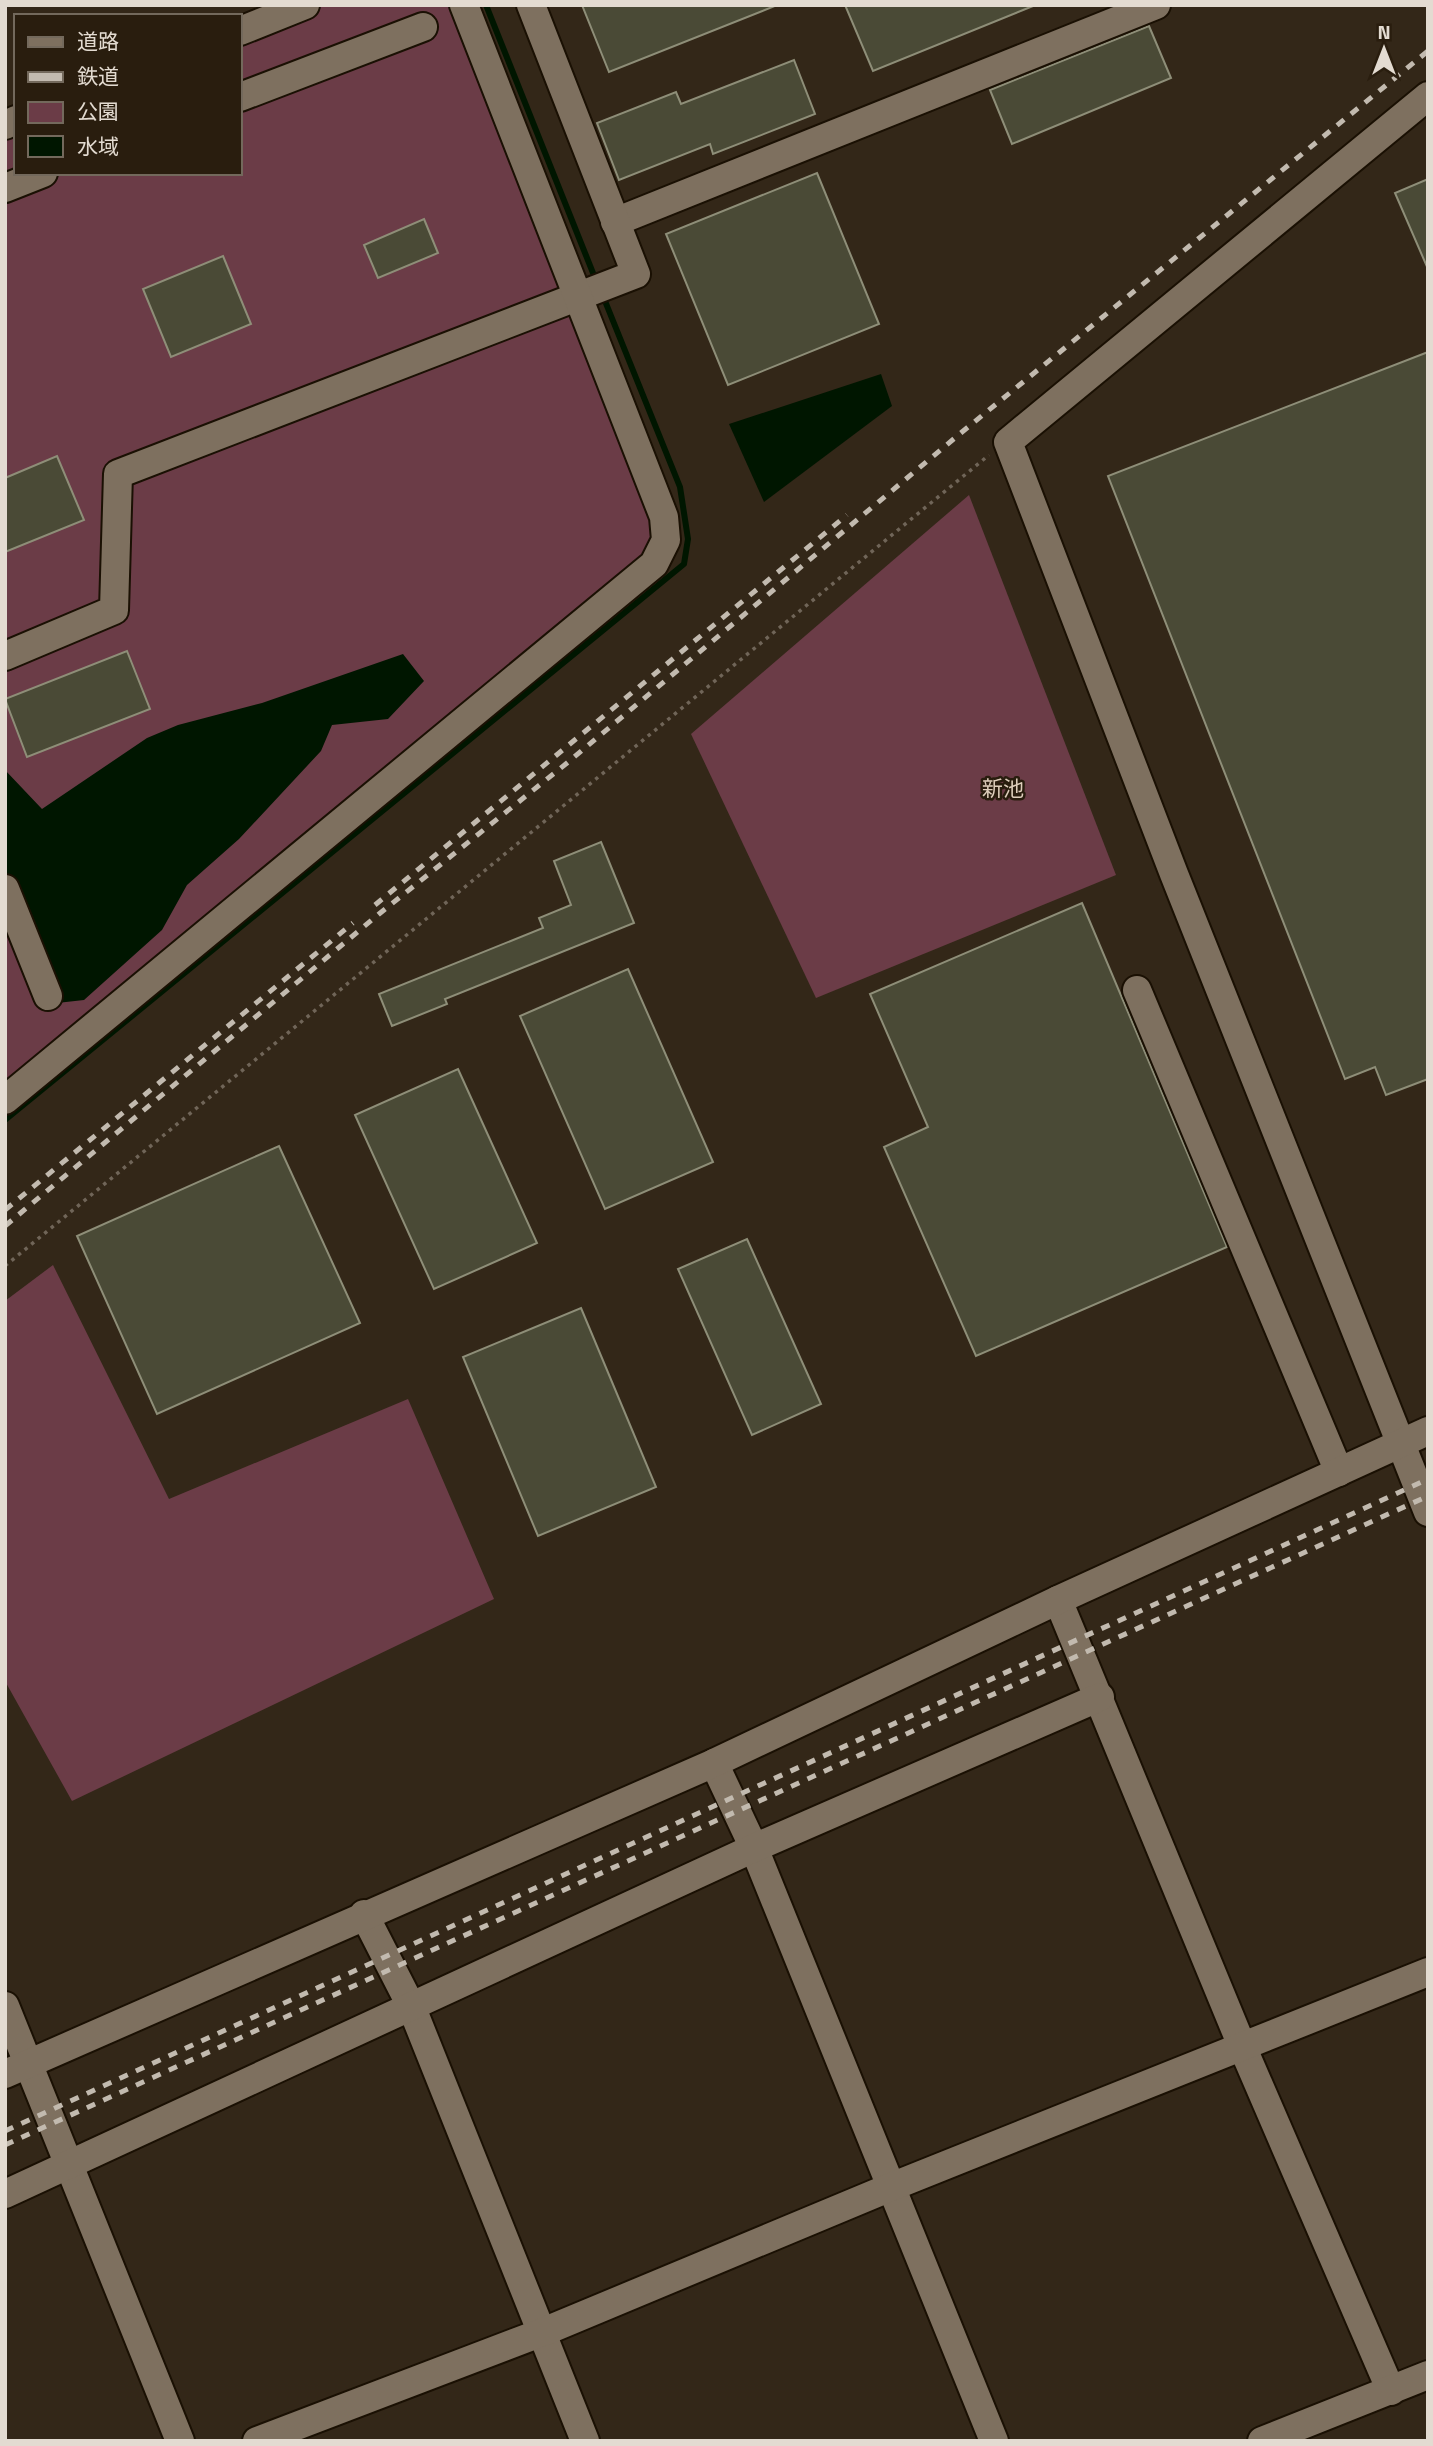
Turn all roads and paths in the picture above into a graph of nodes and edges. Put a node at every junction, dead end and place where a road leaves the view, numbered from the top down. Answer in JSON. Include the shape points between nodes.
{"nodes":[{"id":1,"x":305,"y":5,"type":"edge"},
{"id":2,"x":464,"y":5,"type":"edge"},
{"id":3,"x":531,"y":5,"type":"edge"},
{"id":4,"x":1156,"y":5,"type":"edge"},
{"id":5,"x":423,"y":27,"type":"dead end"},
{"id":6,"x":242,"y":30,"type":"edge"},
{"id":7,"x":242,"y":96,"type":"edge"},
{"id":8,"x":1428,"y":96,"type":"edge"},
{"id":9,"x":38,"y":175,"type":"edge"},
{"id":10,"x":5,"y":188,"type":"edge"},
{"id":11,"x":615,"y":222,"type":"junction"},
{"id":12,"x":580,"y":297,"type":"junction"},
{"id":13,"x":1008,"y":442,"type":"junction"},
{"id":14,"x":5,"y":656,"type":"edge"},
{"id":15,"x":5,"y":889,"type":"edge"},
{"id":16,"x":1137,"y":990,"type":"dead end"},
{"id":17,"x":48,"y":996,"type":"dead end"},
{"id":18,"x":5,"y":1100,"type":"edge"},
{"id":19,"x":5,"y":1266,"type":"edge"},
{"id":20,"x":1428,"y":1431,"type":"edge"},
{"id":21,"x":1401,"y":1445,"type":"junction"},
{"id":22,"x":1339,"y":1472,"type":"junction"},
{"id":23,"x":1428,"y":1512,"type":"edge"},
{"id":24,"x":1058,"y":1600,"type":"junction"},
{"id":25,"x":1100,"y":1697,"type":"junction"},
{"id":26,"x":714,"y":1763,"type":"junction"},
{"id":27,"x":754,"y":1848,"type":"junction"},
{"id":28,"x":365,"y":1914,"type":"junction"},
{"id":29,"x":1428,"y":1972,"type":"edge"},
{"id":30,"x":5,"y":2006,"type":"edge"},
{"id":31,"x":412,"y":2008,"type":"junction"},
{"id":32,"x":1242,"y":2046,"type":"junction"},
{"id":33,"x":17,"y":2068,"type":"edge"},
{"id":34,"x":69,"y":2162,"type":"junction"},
{"id":35,"x":891,"y":2187,"type":"junction"},
{"id":36,"x":5,"y":2194,"type":"edge"},
{"id":37,"x":543,"y":2333,"type":"junction"},
{"id":38,"x":1428,"y":2375,"type":"edge"},
{"id":39,"x":1391,"y":2391,"type":"junction"},
{"id":40,"x":180,"y":2441,"type":"edge"},
{"id":41,"x":257,"y":2441,"type":"edge"},
{"id":42,"x":585,"y":2441,"type":"edge"},
{"id":43,"x":994,"y":2441,"type":"edge"},
{"id":44,"x":1262,"y":2441,"type":"edge"}],
"edges":[{"from":1,"to":6,"type":"street"},
{"from":2,"to":12,"type":"street"},
{"from":3,"to":11,"type":"street"},
{"from":4,"to":11,"type":"street"},
{"from":5,"to":7,"type":"street"},
{"from":8,"to":13,"type":"street"},
{"from":9,"to":10,"type":"street"},
{"from":11,"to":12,"type":"street","via":[[636,274]]},
{"from":12,"to":14,"type":"street","via":[[118,474],[114,610]]},
{"from":12,"to":18,"type":"street","via":[[664,517],[666,540],[654,564]]},
{"from":13,"to":19,"type":"path"},
{"from":13,"to":21,"type":"street"},
{"from":15,"to":17,"type":"street"},
{"from":16,"to":22,"type":"street"},
{"from":20,"to":21,"type":"street"},
{"from":21,"to":22,"type":"street"},
{"from":21,"to":23,"type":"street"},
{"from":22,"to":24,"type":"street"},
{"from":24,"to":25,"type":"street"},
{"from":24,"to":26,"type":"street"},
{"from":25,"to":27,"type":"street"},
{"from":25,"to":32,"type":"street"},
{"from":26,"to":27,"type":"street"},
{"from":26,"to":28,"type":"street"},
{"from":27,"to":31,"type":"street"},
{"from":27,"to":35,"type":"street"},
{"from":28,"to":31,"type":"street"},
{"from":28,"to":33,"type":"street"},
{"from":29,"to":32,"type":"street"},
{"from":30,"to":33,"type":"street"},
{"from":31,"to":34,"type":"street"},
{"from":31,"to":37,"type":"street"},
{"from":32,"to":35,"type":"street"},
{"from":32,"to":39,"type":"street"},
{"from":33,"to":34,"type":"street"},
{"from":34,"to":36,"type":"street"},
{"from":34,"to":40,"type":"street"},
{"from":35,"to":37,"type":"street"},
{"from":35,"to":43,"type":"street"},
{"from":37,"to":41,"type":"street"},
{"from":37,"to":42,"type":"street"},
{"from":38,"to":39,"type":"street"},
{"from":39,"to":44,"type":"street"}]}
